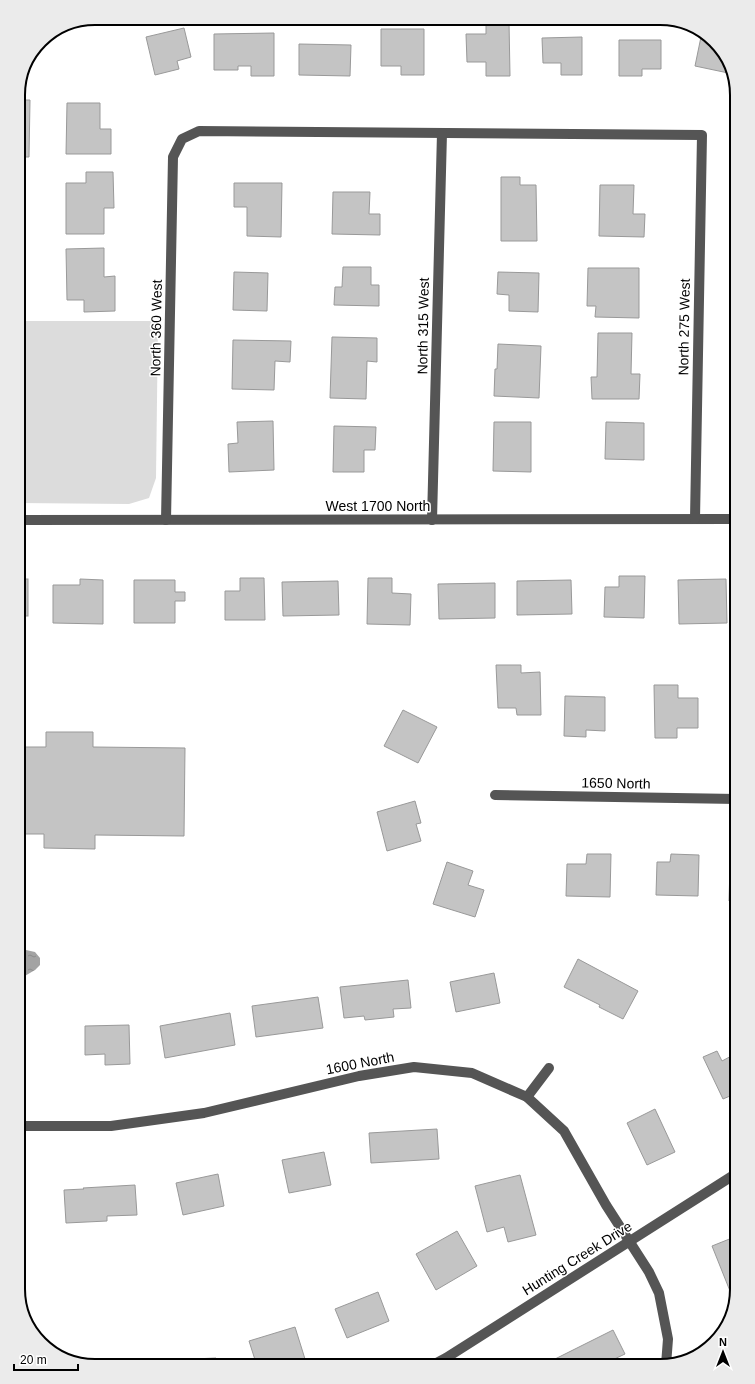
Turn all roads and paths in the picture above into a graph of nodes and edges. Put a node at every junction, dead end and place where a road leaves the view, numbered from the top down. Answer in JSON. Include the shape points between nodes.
{"nodes":[{"id":1,"x":442,"y":133,"type":"junction"},
{"id":2,"x":695,"y":519,"type":"junction"},
{"id":3,"x":730,"y":519,"type":"edge"},
{"id":4,"x":25,"y":520,"type":"edge"},
{"id":5,"x":166,"y":520,"type":"junction"},
{"id":6,"x":432,"y":520,"type":"junction"},
{"id":7,"x":495,"y":795,"type":"dead end"},
{"id":8,"x":730,"y":799,"type":"edge"},
{"id":9,"x":549,"y":1068,"type":"dead end"},
{"id":10,"x":528,"y":1097,"type":"junction"},
{"id":11,"x":25,"y":1126,"type":"edge"},
{"id":12,"x":730,"y":1178,"type":"edge"},
{"id":13,"x":630,"y":1241,"type":"junction"},
{"id":14,"x":666,"y":1358,"type":"edge"},
{"id":15,"x":444,"y":1359,"type":"edge"}],
"edges":[{"from":1,"to":2,"type":"street","name":"North 275 West","via":[[702,135]]},
{"from":1,"to":5,"type":"street","name":"North 360 West","via":[[199,132],[182,139],[173,156]]},
{"from":1,"to":6,"type":"street","name":"North 315 West"},
{"from":2,"to":3,"type":"street","name":"West 1700 North"},
{"from":2,"to":6,"type":"street","name":"West 1700 North"},
{"from":4,"to":5,"type":"street","name":"West 1700 North"},
{"from":5,"to":6,"type":"street","name":"West 1700 North"},
{"from":7,"to":8,"type":"street","name":"1650 North"},
{"from":9,"to":10,"type":"street"},
{"from":10,"to":11,"type":"street","name":"1600 North","via":[[472,1073],[414,1067],[359,1076],[204,1113],[110,1126]]},
{"from":10,"to":13,"type":"street","name":"1600 North","via":[[564,1131]]},
{"from":12,"to":13,"type":"street","name":"Hunting Creek Drive"},
{"from":13,"to":14,"type":"street","name":"1600 North","via":[[659,1293],[668,1338]]},
{"from":13,"to":15,"type":"street","name":"Hunting Creek Drive"}]}
